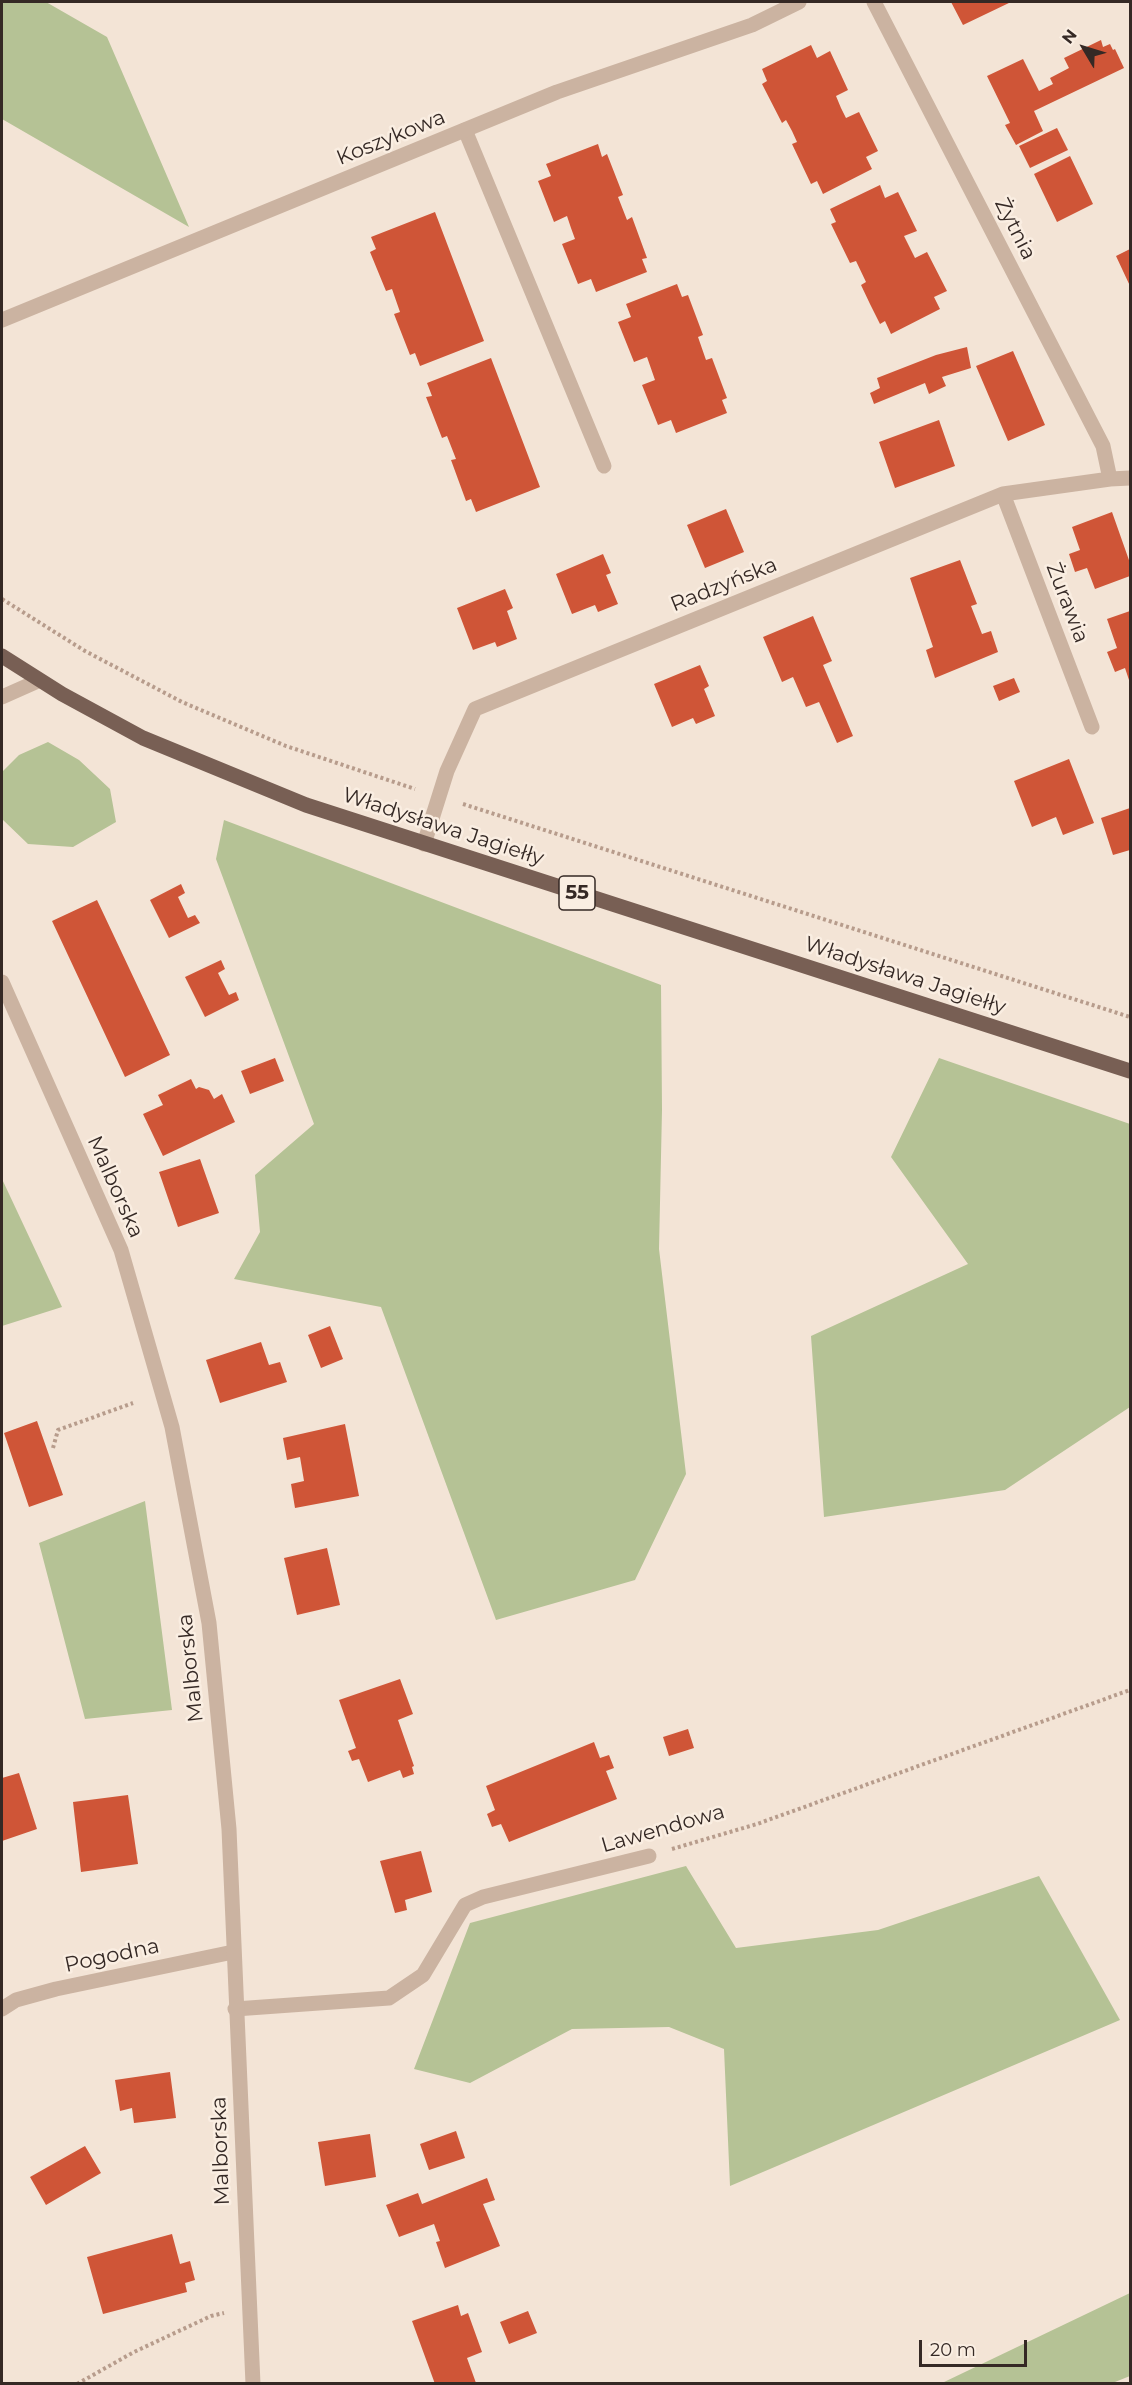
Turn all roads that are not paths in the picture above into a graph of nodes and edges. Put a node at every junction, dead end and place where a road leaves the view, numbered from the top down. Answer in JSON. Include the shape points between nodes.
{"nodes":[{"id":1,"x":799,"y":2,"type":"edge"},
{"id":2,"x":873,"y":2,"type":"edge"},
{"id":3,"x":465,"y":130,"type":"junction"},
{"id":4,"x":2,"y":320,"type":"edge"},
{"id":5,"x":604,"y":466,"type":"dead end"},
{"id":6,"x":1131,"y":478,"type":"edge"},
{"id":7,"x":1110,"y":479,"type":"junction"},
{"id":8,"x":1004,"y":494,"type":"junction"},
{"id":9,"x":2,"y":656,"type":"edge"},
{"id":10,"x":38,"y":681,"type":"junction"},
{"id":11,"x":2,"y":697,"type":"edge"},
{"id":12,"x":1092,"y":727,"type":"dead end"},
{"id":13,"x":424,"y":844,"type":"junction"},
{"id":14,"x":2,"y":982,"type":"edge"},
{"id":15,"x":1131,"y":1071,"type":"edge"},
{"id":16,"x":649,"y":1856,"type":"road end"},
{"id":17,"x":233,"y":1952,"type":"junction"},
{"id":18,"x":2,"y":2009,"type":"edge"},
{"id":19,"x":235,"y":2009,"type":"junction"},
{"id":20,"x":253,"y":2384,"type":"edge"}],
"edges":[{"from":1,"to":3,"type":"street","name":"Koszykowa","via":[[752,25],[557,92]]},
{"from":2,"to":7,"type":"street","name":"Żytnia","via":[[1103,446]]},
{"from":3,"to":4,"type":"street","name":"Koszykowa"},
{"from":3,"to":5,"type":"street"},
{"from":6,"to":7,"type":"street","name":"Radzyńska"},
{"from":7,"to":8,"type":"street","name":"Radzyńska"},
{"from":8,"to":12,"type":"street","name":"Żurawia"},
{"from":8,"to":13,"type":"street","name":"Radzyńska","via":[[475,709],[447,771]]},
{"from":9,"to":10,"type":"main road","name":"Władysława Jagiełły","number":"55"},
{"from":10,"to":11,"type":"street"},
{"from":10,"to":13,"type":"main road","name":"Władysława Jagiełły","number":"55","via":[[143,738],[306,805]]},
{"from":13,"to":15,"type":"main road","name":"Władysława Jagiełły","number":"55"},
{"from":14,"to":17,"type":"street","name":"Malborska","via":[[121,1250],[172,1427],[209,1623],[228,1829]]},
{"from":16,"to":19,"type":"street","name":"Lawendowa","via":[[483,1897],[465,1905],[423,1975],[389,1998]]},
{"from":17,"to":18,"type":"street","name":"Pogodna","via":[[56,1989],[16,2000]]},
{"from":17,"to":19,"type":"street","name":"Malborska"},
{"from":19,"to":20,"type":"street","name":"Malborska"}]}
